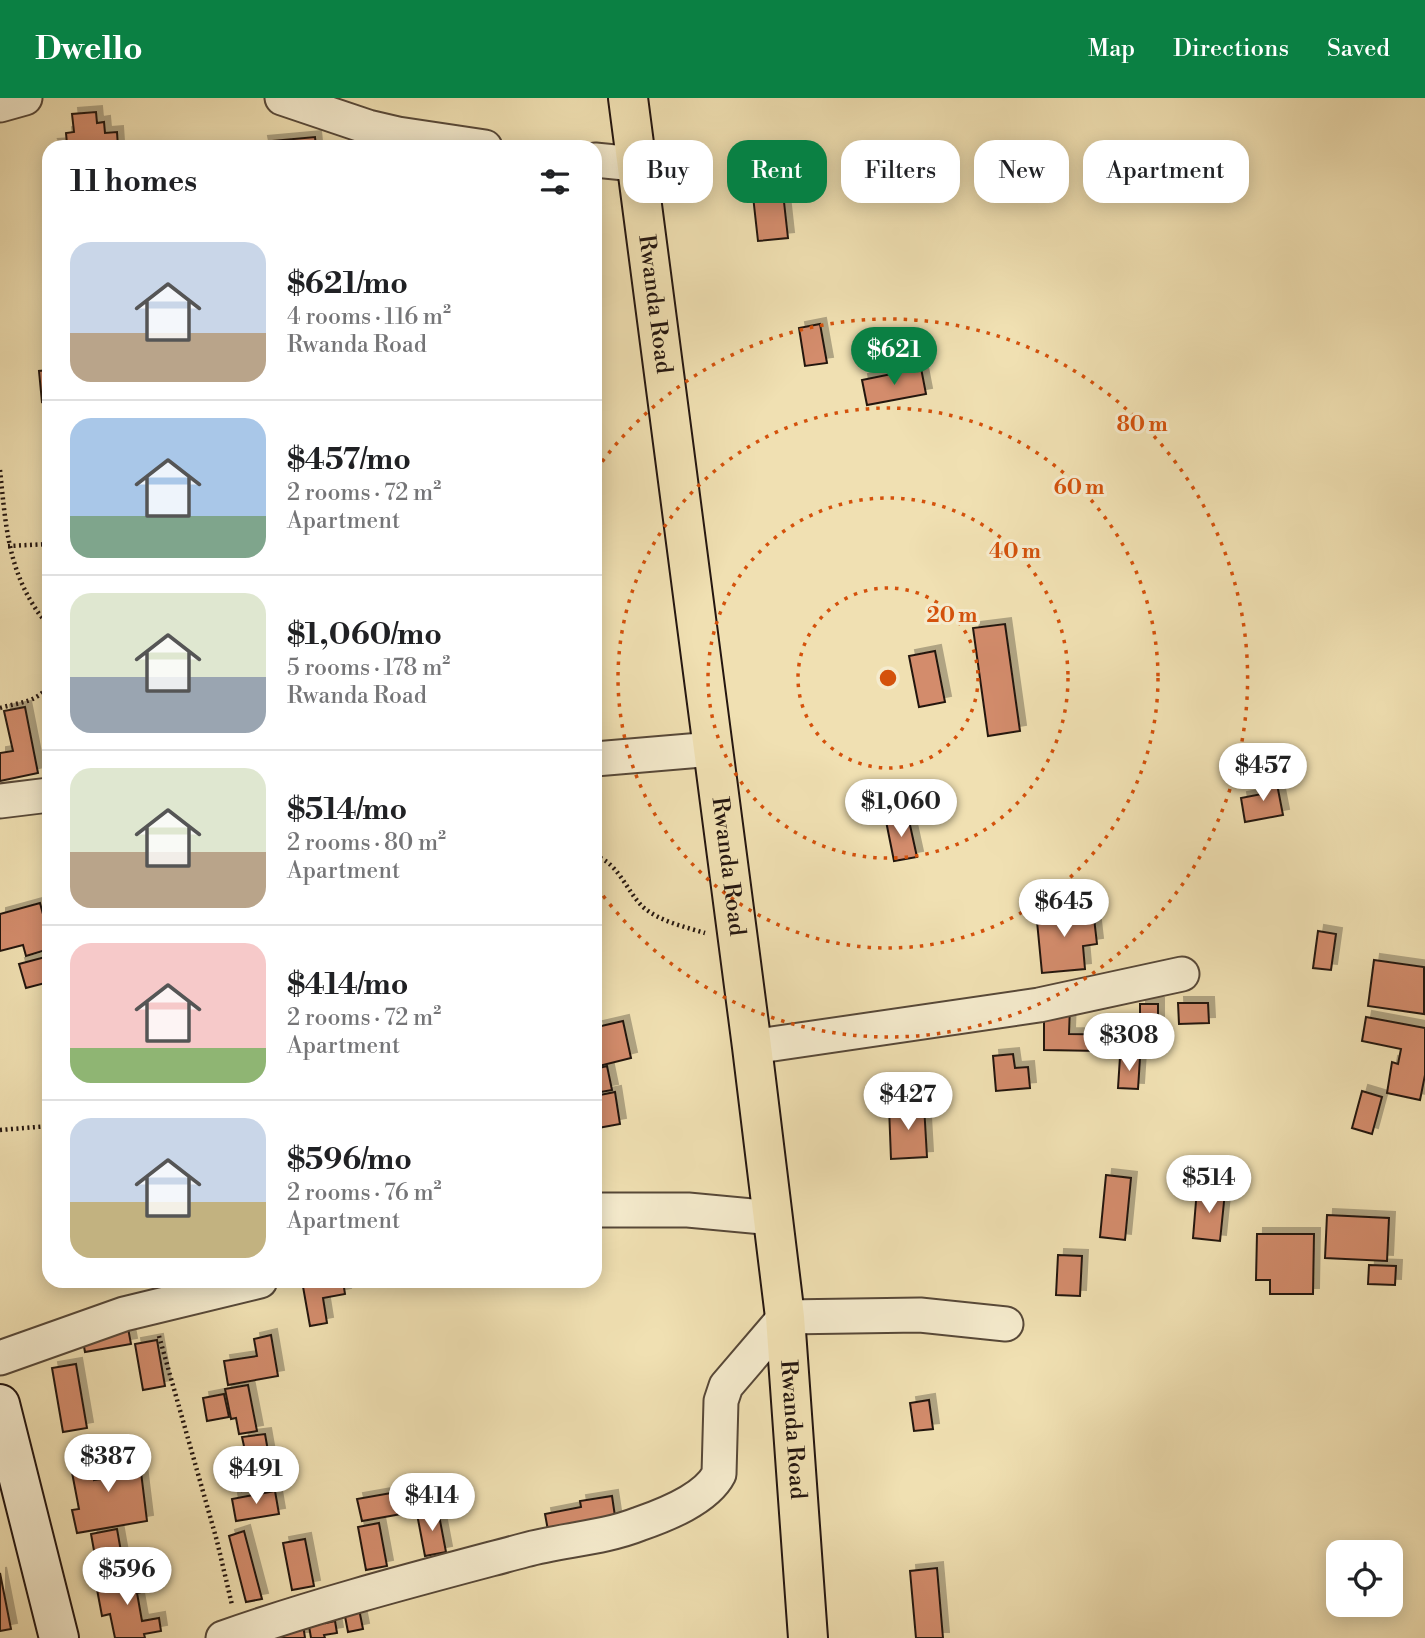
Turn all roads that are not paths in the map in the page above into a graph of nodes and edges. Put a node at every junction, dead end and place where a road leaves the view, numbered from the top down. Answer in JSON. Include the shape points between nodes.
{"nodes":[{"id":1,"x":25,"y":98,"type":"edge"},
{"id":2,"x":282,"y":98,"type":"edge"},
{"id":3,"x":628,"y":98,"type":"edge"},
{"id":4,"x":0,"y":105,"type":"edge"},
{"id":5,"x":438,"y":140,"type":"edge"},
{"id":6,"x":632,"y":140,"type":"edge"},
{"id":7,"x":602,"y":161,"type":"edge"},
{"id":8,"x":623,"y":163,"type":"edge"},
{"id":9,"x":640,"y":203,"type":"edge"},
{"id":10,"x":713,"y":749,"type":"junction"},
{"id":11,"x":602,"y":758,"type":"edge"},
{"id":12,"x":42,"y":796,"type":"edge"},
{"id":13,"x":0,"y":801,"type":"edge"},
{"id":14,"x":1182,"y":974,"type":"dead end"},
{"id":15,"x":752,"y":1046,"type":"junction"},
{"id":16,"x":602,"y":1210,"type":"edge"},
{"id":17,"x":773,"y":1218,"type":"junction"},
{"id":18,"x":232,"y":1288,"type":"edge"},
{"id":19,"x":785,"y":1317,"type":"junction"},
{"id":20,"x":1006,"y":1324,"type":"dead end"},
{"id":21,"x":0,"y":1358,"type":"edge"},
{"id":22,"x":0,"y":1404,"type":"edge"},
{"id":23,"x":9,"y":1473,"type":"edge"},
{"id":24,"x":231,"y":1635,"type":"edge"},
{"id":25,"x":59,"y":1638,"type":"edge"},
{"id":26,"x":808,"y":1638,"type":"edge"}],
"edges":[{"from":1,"to":4,"type":"street"},
{"from":2,"to":5,"type":"street","via":[[368,127]]},
{"from":3,"to":6,"type":"highway","name":"Rwanda Road"},
{"from":7,"to":8,"type":"street"},
{"from":9,"to":10,"type":"highway","name":"Rwanda Road"},
{"from":10,"to":11,"type":"street"},
{"from":10,"to":15,"type":"highway","name":"Rwanda Road"},
{"from":12,"to":13,"type":"street"},
{"from":14,"to":15,"type":"street","via":[[1039,1005]]},
{"from":15,"to":17,"type":"highway","name":"Rwanda Road"},
{"from":16,"to":17,"type":"street","via":[[688,1210]]},
{"from":17,"to":19,"type":"highway","name":"Rwanda Road"},
{"from":18,"to":21,"type":"street","via":[[124,1314]]},
{"from":19,"to":20,"type":"street","via":[[920,1315]]},
{"from":19,"to":24,"type":"street","via":[[726,1386],[721,1401],[719,1474],[714,1484],[681,1507],[636,1526],[448,1570]]},
{"from":19,"to":26,"type":"highway","name":"Rwanda Road"},
{"from":22,"to":23,"type":"street"},
{"from":23,"to":25,"type":"street"}]}
